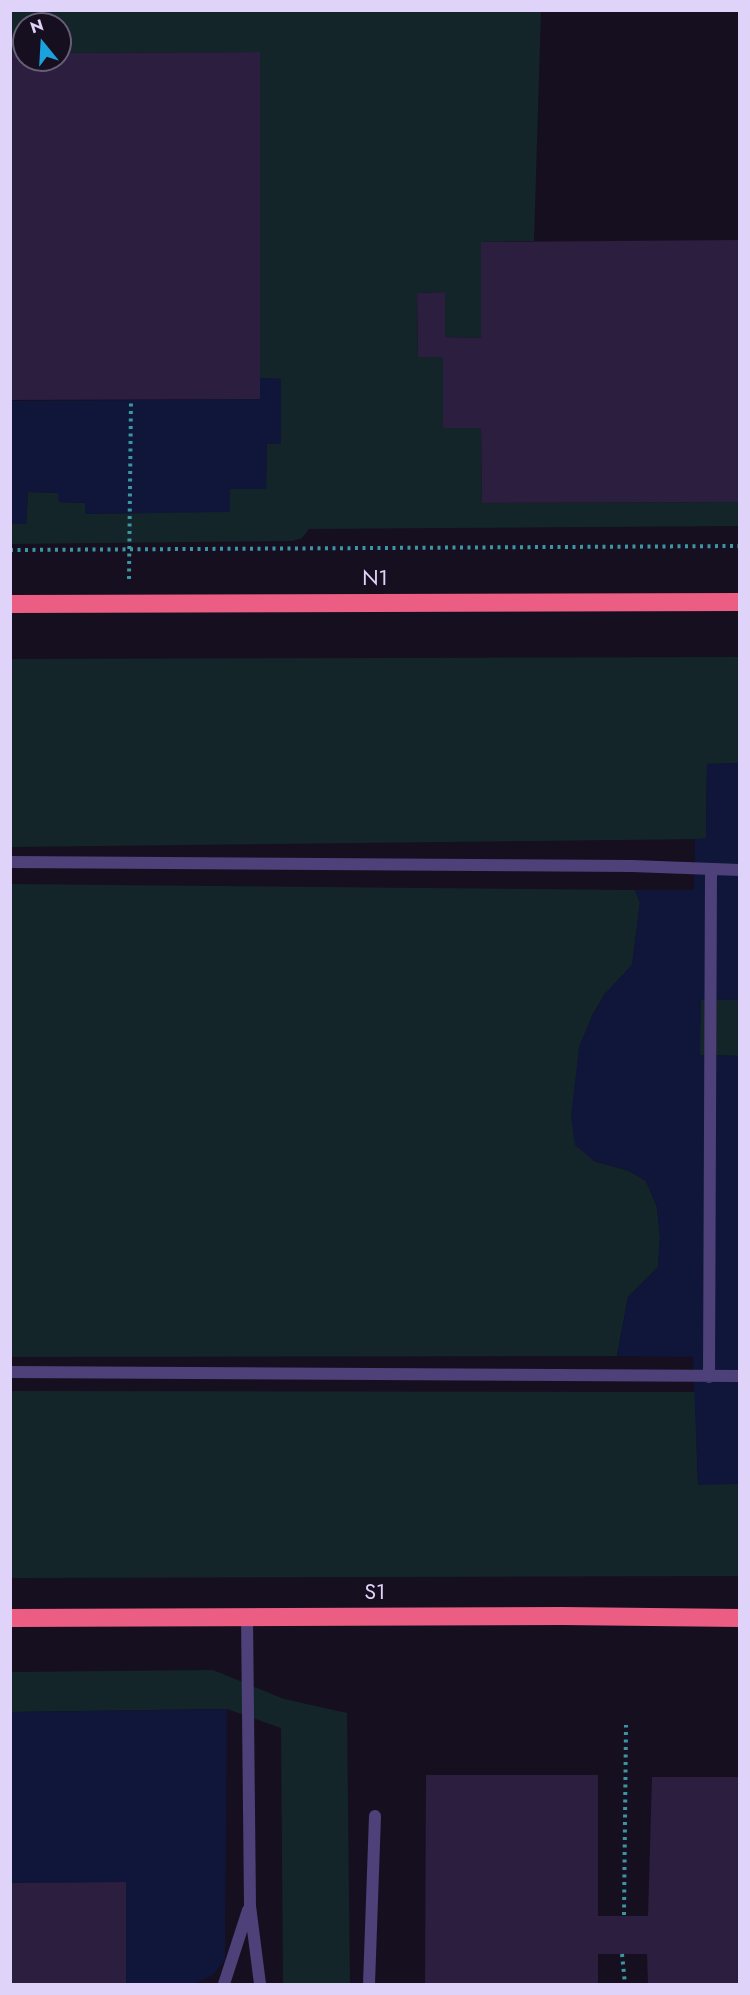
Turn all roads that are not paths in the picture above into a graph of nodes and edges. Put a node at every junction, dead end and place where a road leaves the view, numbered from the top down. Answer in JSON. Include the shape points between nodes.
{"nodes":[{"id":1,"x":740,"y":602,"type":"edge"},
{"id":2,"x":10,"y":604,"type":"edge"},
{"id":3,"x":10,"y":862,"type":"edge"},
{"id":4,"x":711,"y":870,"type":"junction"},
{"id":5,"x":740,"y":870,"type":"edge"},
{"id":6,"x":10,"y":1372,"type":"edge"},
{"id":7,"x":740,"y":1376,"type":"edge"},
{"id":8,"x":709,"y":1377,"type":"junction"},
{"id":9,"x":247,"y":1617,"type":"junction"},
{"id":10,"x":10,"y":1618,"type":"edge"},
{"id":11,"x":740,"y":1618,"type":"edge"},
{"id":12,"x":375,"y":1816,"type":"dead end"},
{"id":13,"x":250,"y":1906,"type":"junction"},
{"id":14,"x":224,"y":1984,"type":"edge"},
{"id":15,"x":260,"y":1984,"type":"edge"},
{"id":16,"x":369,"y":1984,"type":"edge"}],
"edges":[{"from":1,"to":2,"type":"highway","name":"N1"},
{"from":3,"to":4,"type":"lane","via":[[632,866]]},
{"from":4,"to":5,"type":"lane"},
{"from":4,"to":8,"type":"lane"},
{"from":6,"to":8,"type":"lane"},
{"from":7,"to":8,"type":"lane"},
{"from":9,"to":10,"type":"highway","name":"S1"},
{"from":9,"to":11,"type":"highway","name":"S1"},
{"from":9,"to":13,"type":"lane"},
{"from":12,"to":16,"type":"lane"},
{"from":13,"to":14,"type":"lane"},
{"from":13,"to":15,"type":"lane"}]}
